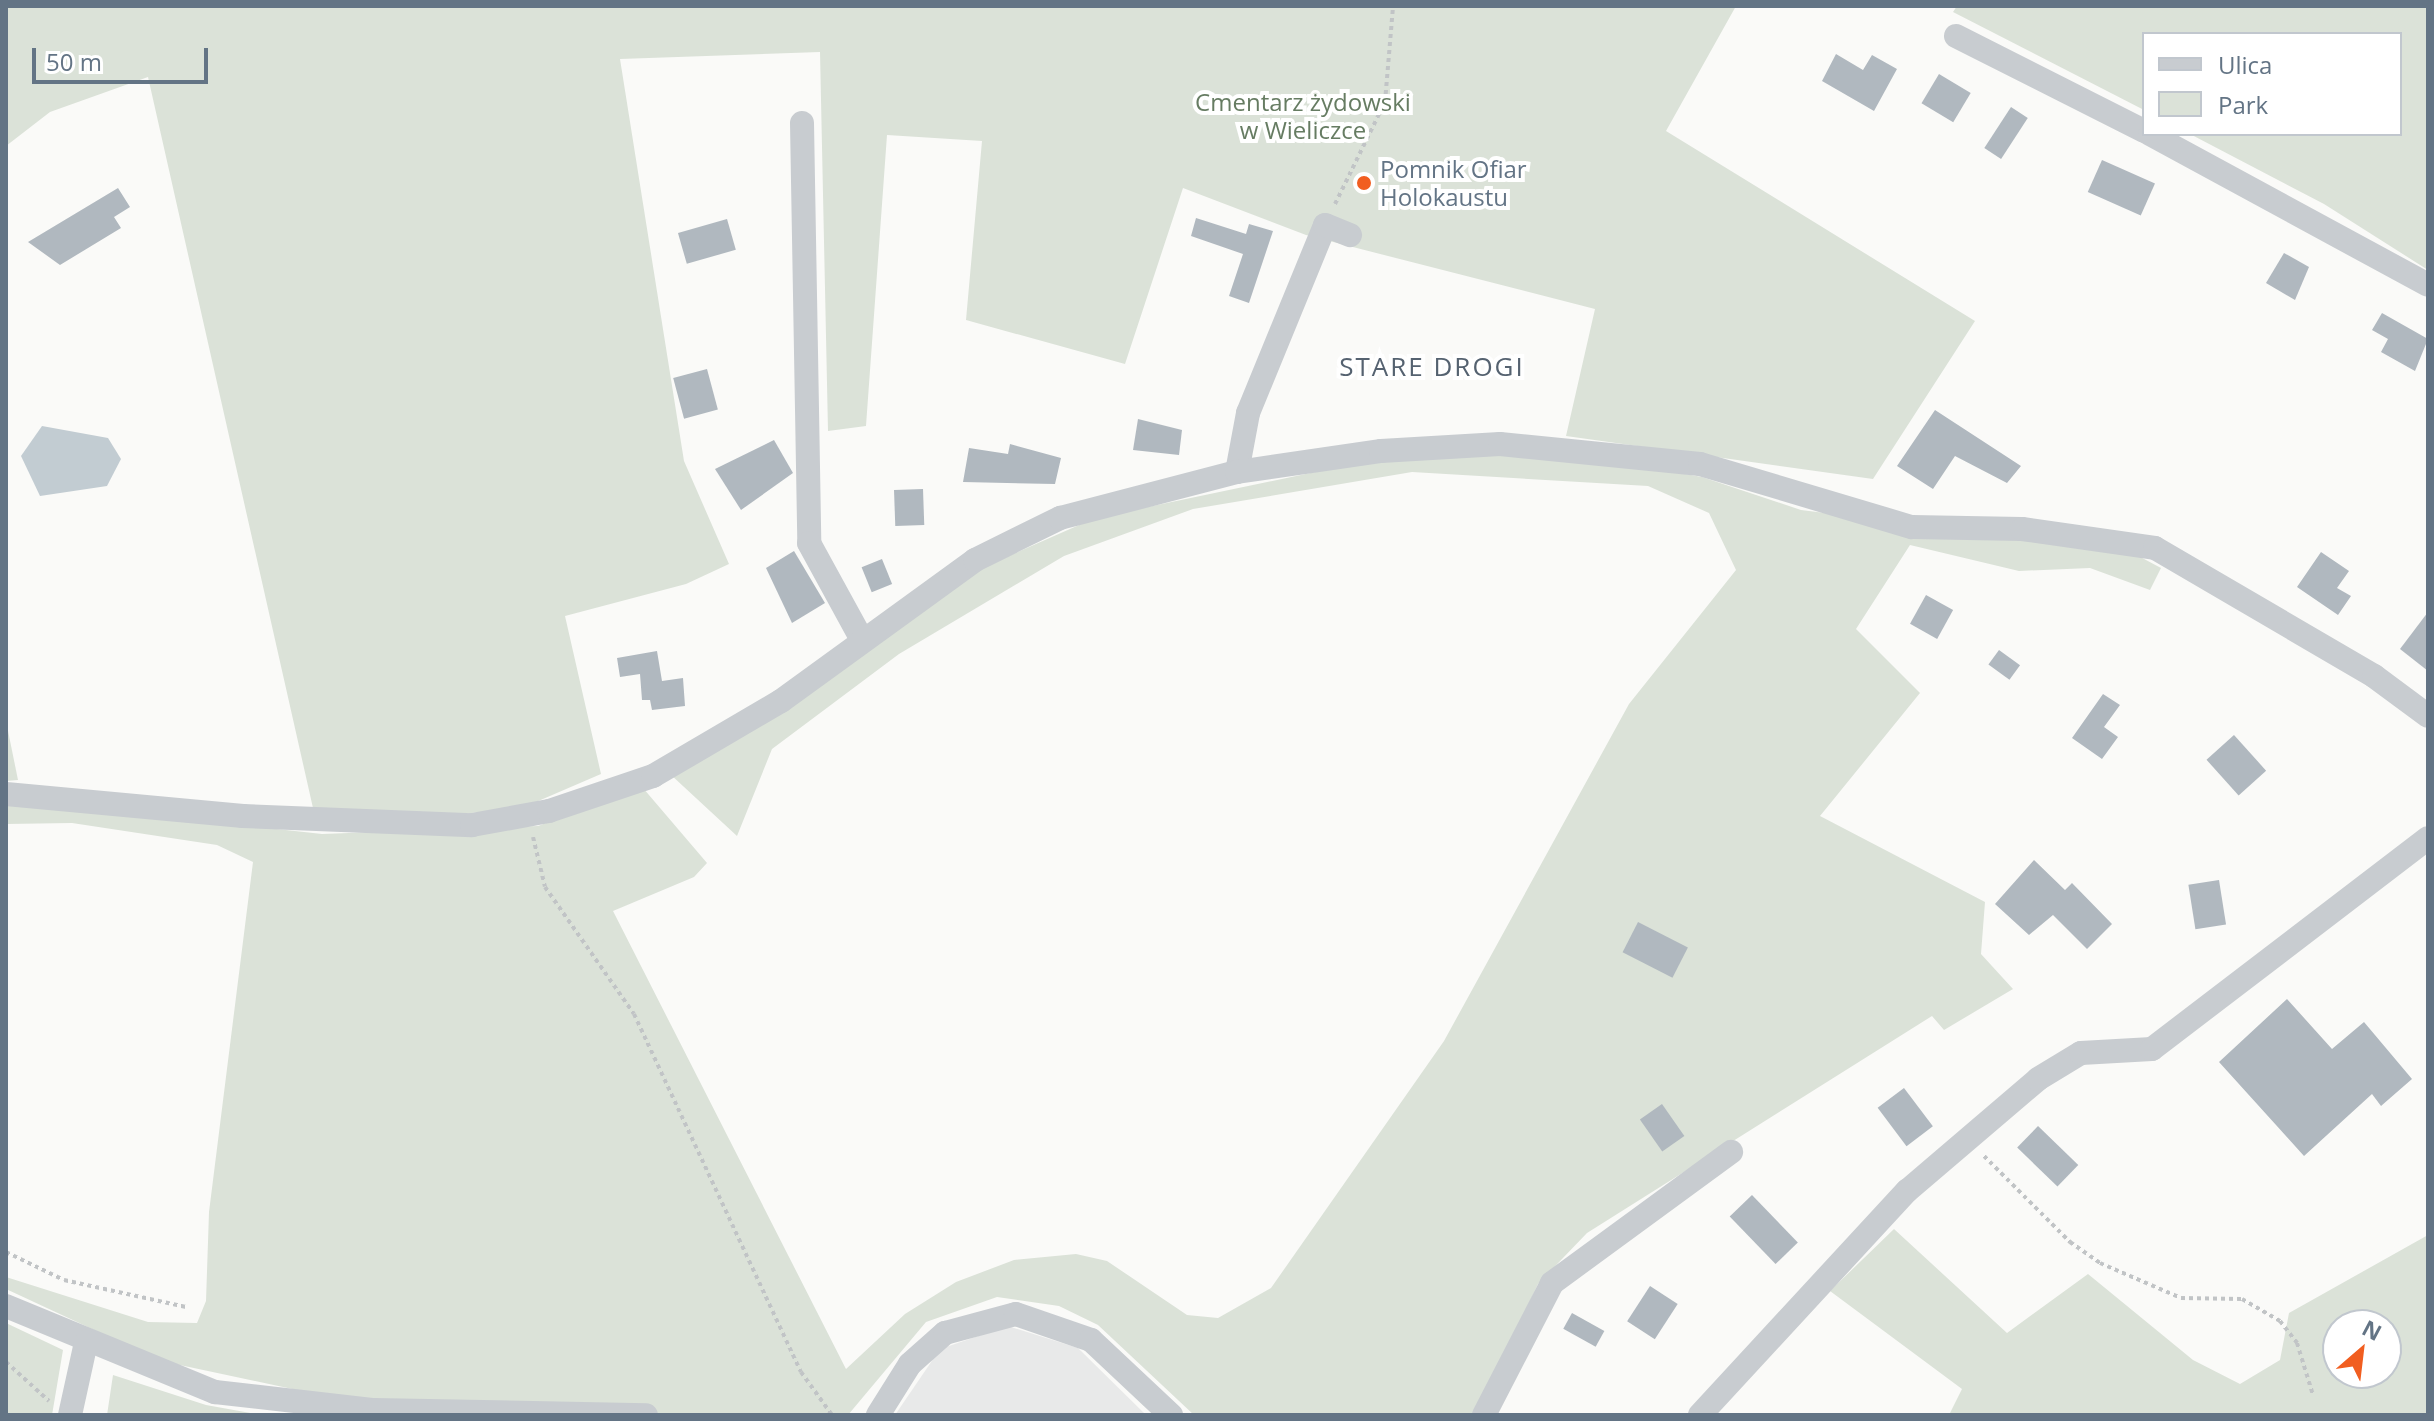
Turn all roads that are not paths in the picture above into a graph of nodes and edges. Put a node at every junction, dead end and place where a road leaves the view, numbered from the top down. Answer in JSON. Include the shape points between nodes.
{"nodes":[{"id":1,"x":1956,"y":36,"type":"dead end"},
{"id":2,"x":802,"y":123,"type":"dead end"},
{"id":3,"x":2142,"y":130,"type":"edge"},
{"id":4,"x":2154,"y":136,"type":"edge"},
{"id":5,"x":1350,"y":235,"type":"dead end"},
{"id":6,"x":2428,"y":285,"type":"edge"},
{"id":7,"x":1237,"y":472,"type":"junction"},
{"id":8,"x":862,"y":640,"type":"junction"},
{"id":9,"x":2428,"y":716,"type":"edge"},
{"id":10,"x":6,"y":794,"type":"edge"},
{"id":11,"x":2428,"y":838,"type":"edge"},
{"id":12,"x":1731,"y":1152,"type":"dead end"},
{"id":13,"x":6,"y":1306,"type":"edge"},
{"id":14,"x":86,"y":1342,"type":"junction"},
{"id":15,"x":61,"y":1410,"type":"edge"},
{"id":16,"x":646,"y":1415,"type":"edge"},
{"id":17,"x":878,"y":1415,"type":"edge"},
{"id":18,"x":1171,"y":1415,"type":"edge"},
{"id":19,"x":1484,"y":1415,"type":"edge"},
{"id":20,"x":1700,"y":1415,"type":"edge"}],
"edges":[{"from":1,"to":3,"type":"street"},
{"from":2,"to":8,"type":"street","via":[[809,543]]},
{"from":4,"to":6,"type":"street"},
{"from":5,"to":7,"type":"street","via":[[1325,225],[1248,413]]},
{"from":7,"to":8,"type":"street","via":[[1060,518],[975,560]]},
{"from":7,"to":9,"type":"street","via":[[1485,445],[1606,452],[1700,464],[1912,527],[2022,529],[2155,548],[2374,676]]},
{"from":8,"to":10,"type":"street","via":[[781,701],[653,776],[529,815],[472,825],[306,819]]},
{"from":11,"to":20,"type":"street","via":[[2152,1049],[2063,1060],[1907,1191]]},
{"from":12,"to":19,"type":"street","via":[[1552,1283]]},
{"from":13,"to":14,"type":"street"},
{"from":14,"to":15,"type":"street"},
{"from":14,"to":16,"type":"street","via":[[215,1392],[291,1404]]},
{"from":17,"to":18,"type":"street","via":[[910,1364],[945,1333],[1016,1314],[1091,1340]]}]}
